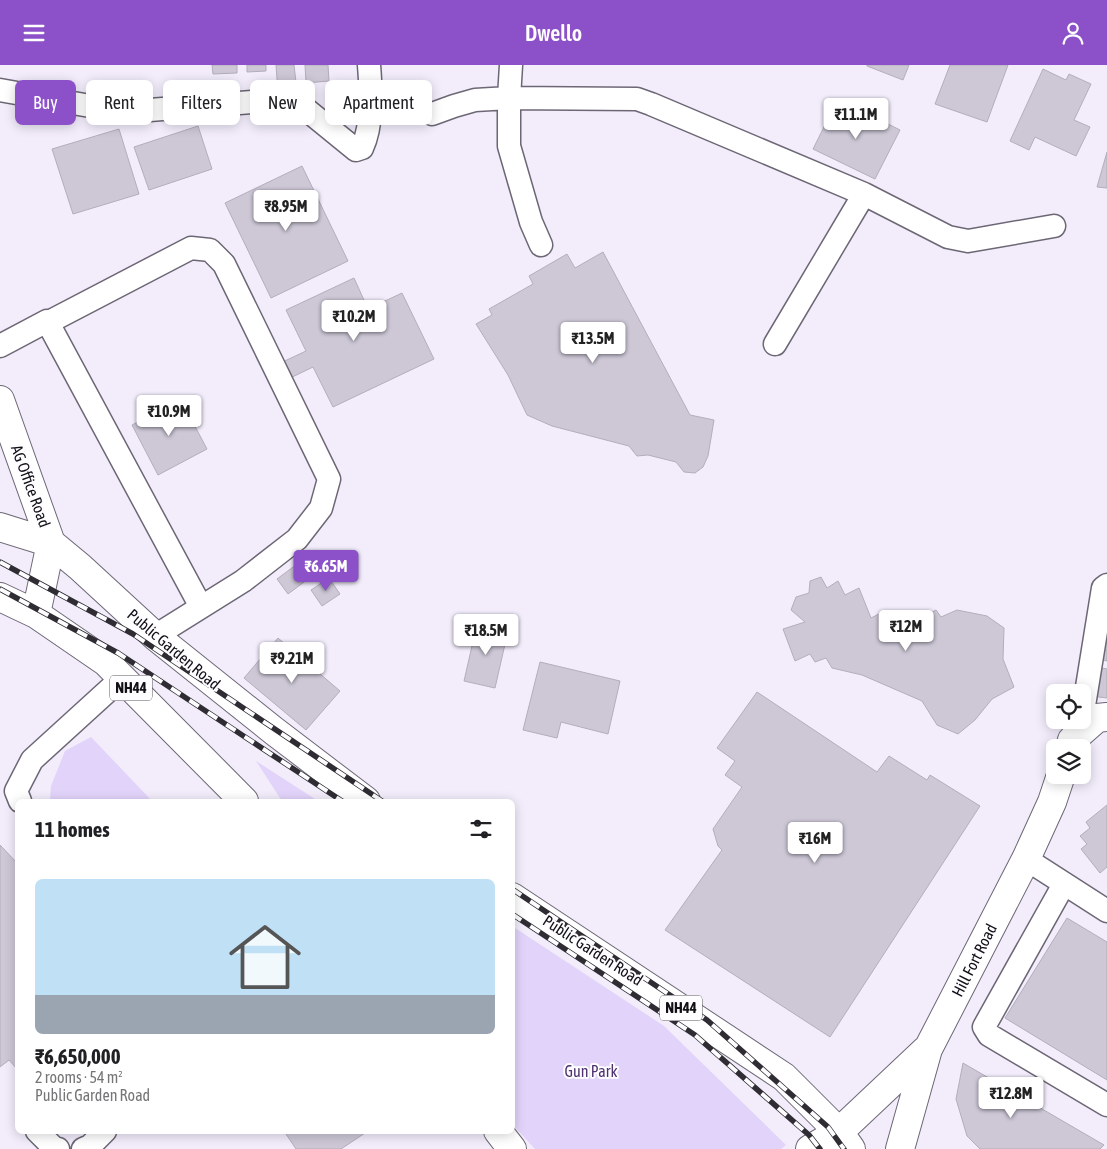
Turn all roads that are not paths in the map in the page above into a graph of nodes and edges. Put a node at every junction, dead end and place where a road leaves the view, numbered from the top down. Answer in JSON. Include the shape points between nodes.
{"nodes":[{"id":1,"x":369,"y":65,"type":"edge"},
{"id":2,"x":511,"y":65,"type":"edge"},
{"id":3,"x":0,"y":90,"type":"edge"},
{"id":4,"x":509,"y":98,"type":"junction"},
{"id":5,"x":432,"y":114,"type":"dead end"},
{"id":6,"x":864,"y":194,"type":"junction"},
{"id":7,"x":1054,"y":226,"type":"dead end"},
{"id":8,"x":541,"y":245,"type":"dead end"},
{"id":9,"x":47,"y":323,"type":"junction"},
{"id":10,"x":775,"y":344,"type":"dead end"},
{"id":11,"x":0,"y":346,"type":"edge"},
{"id":12,"x":0,"y":400,"type":"edge"},
{"id":13,"x":0,"y":527,"type":"edge"},
{"id":14,"x":51,"y":543,"type":"junction"},
{"id":15,"x":1107,"y":585,"type":"edge"},
{"id":16,"x":0,"y":597,"type":"edge"},
{"id":17,"x":201,"y":607,"type":"junction"},
{"id":18,"x":36,"y":614,"type":"junction"},
{"id":19,"x":155,"y":636,"type":"junction"},
{"id":20,"x":122,"y":678,"type":"junction"},
{"id":21,"x":1107,"y":717,"type":"edge"},
{"id":22,"x":1079,"y":730,"type":"edge"},
{"id":23,"x":1058,"y":784,"type":"edge"},
{"id":24,"x":12,"y":797,"type":"edge"},
{"id":25,"x":242,"y":799,"type":"edge"},
{"id":26,"x":363,"y":799,"type":"edge"},
{"id":27,"x":1026,"y":859,"type":"junction"},
{"id":28,"x":1064,"y":884,"type":"junction"},
{"id":29,"x":515,"y":899,"type":"edge"},
{"id":30,"x":1107,"y":911,"type":"edge"},
{"id":31,"x":928,"y":1049,"type":"junction"},
{"id":32,"x":1107,"y":1105,"type":"edge"},
{"id":33,"x":40,"y":1134,"type":"edge"},
{"id":34,"x":102,"y":1134,"type":"edge"},
{"id":35,"x":500,"y":1134,"type":"edge"},
{"id":36,"x":845,"y":1141,"type":"edge"},
{"id":37,"x":58,"y":1149,"type":"edge"},
{"id":38,"x":83,"y":1149,"type":"edge"},
{"id":39,"x":512,"y":1149,"type":"edge"},
{"id":40,"x":810,"y":1149,"type":"edge"},
{"id":41,"x":900,"y":1149,"type":"edge"}],
"edges":[{"from":1,"to":3,"type":"street","via":[[371,99],[367,139],[362,148],[356,150],[302,106],[252,102],[124,112]]},
{"from":2,"to":4,"type":"street"},
{"from":4,"to":5,"type":"street","via":[[475,100]]},
{"from":4,"to":6,"type":"street","via":[[637,99]]},
{"from":4,"to":8,"type":"street","via":[[509,146],[530,222]]},
{"from":6,"to":7,"type":"street","via":[[948,237],[968,241]]},
{"from":6,"to":10,"type":"street"},
{"from":9,"to":11,"type":"street"},
{"from":9,"to":17,"type":"street"},
{"from":9,"to":17,"type":"street","via":[[192,248],[210,250],[224,264],[329,479],[321,508],[297,539],[243,581]]},
{"from":12,"to":14,"type":"main road","name":"AG Office Road"},
{"from":13,"to":14,"type":"main road"},
{"from":14,"to":18,"type":"main road"},
{"from":14,"to":19,"type":"main road","name":"Public Garden Road"},
{"from":15,"to":22,"type":"street"},
{"from":16,"to":18,"type":"main road","number":"NH44"},
{"from":17,"to":19,"type":"street"},
{"from":18,"to":20,"type":"main road","number":"NH44","via":[[106,662]]},
{"from":19,"to":26,"type":"main road","name":"Public Garden Road"},
{"from":20,"to":24,"type":"street","via":[[32,760]]},
{"from":20,"to":25,"type":"main road","number":"NH44"},
{"from":21,"to":22,"type":"main road","via":[[1097,718]]},
{"from":23,"to":27,"type":"main road","name":"Hill Fort Road"},
{"from":27,"to":28,"type":"street"},
{"from":27,"to":31,"type":"main road","name":"Hill Fort Road"},
{"from":28,"to":30,"type":"street"},
{"from":28,"to":32,"type":"street","via":[[984,1027],[988,1035]]},
{"from":29,"to":36,"type":"main road","name":"Public Garden Road","number":"NH44","via":[[784,1077]]},
{"from":31,"to":36,"type":"main road"},
{"from":31,"to":41,"type":"main road","name":"Hill Fort Road"},
{"from":33,"to":37,"type":"street"},
{"from":34,"to":38,"type":"street"},
{"from":35,"to":39,"type":"main road"},
{"from":36,"to":40,"type":"main road"}]}
